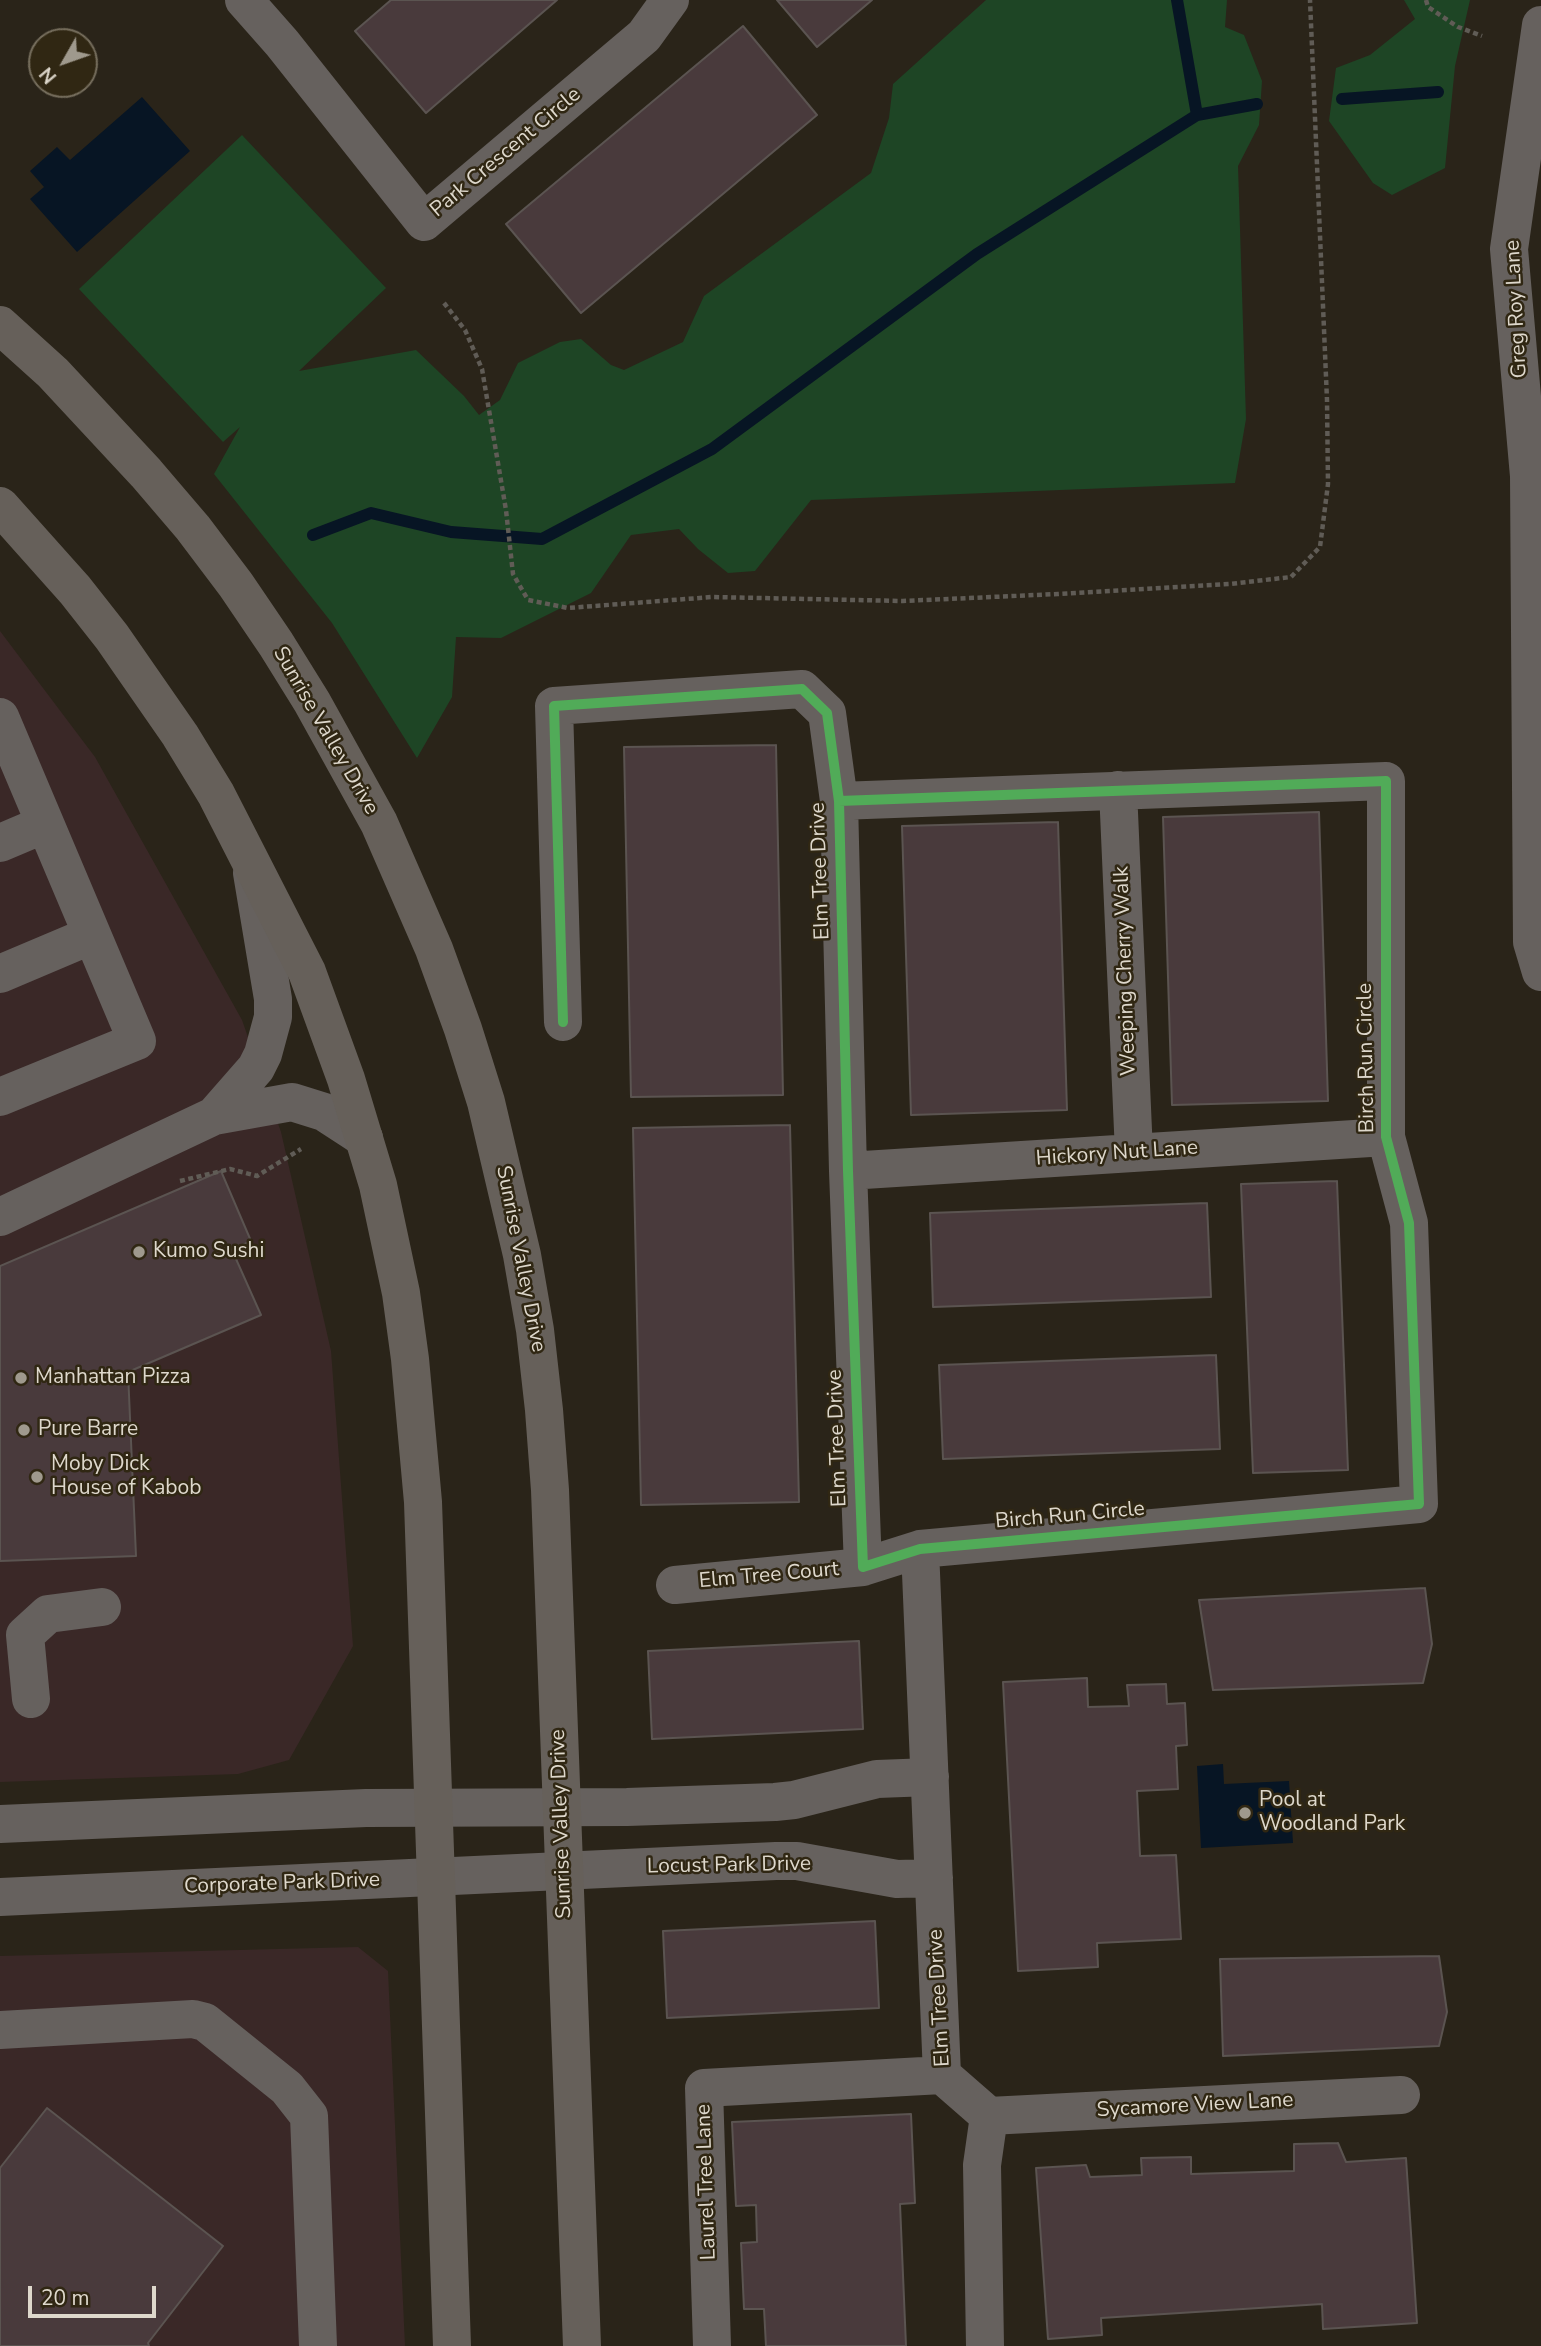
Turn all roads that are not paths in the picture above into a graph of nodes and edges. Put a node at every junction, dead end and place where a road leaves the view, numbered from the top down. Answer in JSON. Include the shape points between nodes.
{"nodes":[{"id":1,"x":244,"y":0,"type":"edge"},
{"id":2,"x":670,"y":0,"type":"edge"},
{"id":3,"x":1541,"y":25,"type":"edge"},
{"id":4,"x":0,"y":325,"type":"edge"},
{"id":5,"x":1535,"y":476,"type":"edge"},
{"id":6,"x":0,"y":506,"type":"edge"},
{"id":7,"x":0,"y":717,"type":"edge"},
{"id":8,"x":1118,"y":790,"type":"junction"},
{"id":9,"x":839,"y":801,"type":"junction"},
{"id":10,"x":46,"y":824,"type":"junction"},
{"id":11,"x":0,"y":844,"type":"edge"},
{"id":12,"x":249,"y":858,"type":"junction"},
{"id":13,"x":92,"y":934,"type":"junction"},
{"id":14,"x":1541,"y":972,"type":"edge"},
{"id":15,"x":0,"y":974,"type":"edge"},
{"id":16,"x":563,"y":1022,"type":"dead end"},
{"id":17,"x":0,"y":1097,"type":"edge"},
{"id":18,"x":214,"y":1116,"type":"junction"},
{"id":19,"x":1386,"y":1137,"type":"junction"},
{"id":20,"x":364,"y":1138,"type":"junction"},
{"id":21,"x":1134,"y":1153,"type":"junction"},
{"id":22,"x":848,"y":1171,"type":"junction"},
{"id":23,"x":0,"y":1217,"type":"edge"},
{"id":24,"x":920,"y":1549,"type":"junction"},
{"id":25,"x":863,"y":1567,"type":"junction"},
{"id":26,"x":676,"y":1585,"type":"dead end"},
{"id":27,"x":102,"y":1607,"type":"dead end"},
{"id":28,"x":32,"y":1699,"type":"dead end"},
{"id":29,"x":930,"y":1777,"type":"junction"},
{"id":30,"x":794,"y":1800,"type":"junction"},
{"id":31,"x":561,"y":1807,"type":"junction"},
{"id":32,"x":434,"y":1808,"type":"junction"},
{"id":33,"x":0,"y":1824,"type":"edge"},
{"id":34,"x":797,"y":1861,"type":"junction"},
{"id":35,"x":564,"y":1871,"type":"junction"},
{"id":36,"x":437,"y":1878,"type":"junction"},
{"id":37,"x":934,"y":1878,"type":"junction"},
{"id":38,"x":0,"y":1897,"type":"edge"},
{"id":39,"x":0,"y":2030,"type":"edge"},
{"id":40,"x":942,"y":2075,"type":"junction"},
{"id":41,"x":1401,"y":2095,"type":"dead end"},
{"id":42,"x":989,"y":2116,"type":"junction"},
{"id":43,"x":318,"y":2346,"type":"edge"},
{"id":44,"x":452,"y":2346,"type":"edge"},
{"id":45,"x":582,"y":2346,"type":"edge"},
{"id":46,"x":712,"y":2346,"type":"edge"},
{"id":47,"x":985,"y":2346,"type":"edge"}],
"edges":[{"from":1,"to":2,"type":"street","name":"Park Crescent Circle","via":[[424,222],[644,36]]},
{"from":3,"to":5,"type":"street","name":"Greg Roy Lane","via":[[1509,249]]},
{"from":4,"to":31,"type":"main road","name":"Sunrise Valley Drive","via":[[146,473],[236,585],[290,667],[379,823],[434,949],[489,1114],[535,1330],[550,1490]]},
{"from":5,"to":14,"type":"street","name":"Greg Roy Lane","via":[[1532,942]]},
{"from":6,"to":12,"type":"main road","via":[[75,590],[145,682],[216,794]]},
{"from":7,"to":10,"type":"street"},
{"from":8,"to":9,"type":"street","name":"Birch Run Circle"},
{"from":8,"to":19,"type":"street","name":"Birch Run Circle","via":[[1386,780]]},
{"from":8,"to":21,"type":"street","name":"Weeping Cherry Walk"},
{"from":9,"to":16,"type":"street","name":"Elm Tree Drive","via":[[827,713],[802,689],[554,706]]},
{"from":9,"to":22,"type":"street","name":"Elm Tree Drive"},
{"from":10,"to":11,"type":"street"},
{"from":10,"to":13,"type":"street"},
{"from":12,"to":18,"type":"street","via":[[273,1017],[256,1068]]},
{"from":12,"to":20,"type":"main road","via":[[306,972]]},
{"from":13,"to":15,"type":"street"},
{"from":13,"to":17,"type":"street","via":[[136,1041]]},
{"from":18,"to":20,"type":"street","via":[[292,1102],[324,1112]]},
{"from":18,"to":23,"type":"street"},
{"from":19,"to":21,"type":"street","name":"Hickory Nut Lane"},
{"from":19,"to":24,"type":"street","name":"Birch Run Circle","via":[[1409,1223],[1419,1504]]},
{"from":20,"to":32,"type":"main road","via":[[393,1252],[410,1359],[423,1502]]},
{"from":21,"to":22,"type":"street","name":"Hickory Nut Lane"},
{"from":22,"to":25,"type":"street","name":"Elm Tree Drive"},
{"from":24,"to":25,"type":"street"},
{"from":24,"to":29,"type":"street","name":"Elm Tree Drive"},
{"from":25,"to":26,"type":"street","name":"Elm Tree Court"},
{"from":27,"to":28,"type":"street","via":[[48,1614],[25,1635]]},
{"from":29,"to":30,"type":"street","via":[[877,1779]]},
{"from":29,"to":37,"type":"street","name":"Elm Tree Drive"},
{"from":30,"to":31,"type":"street"},
{"from":30,"to":34,"type":"street"},
{"from":31,"to":32,"type":"street"},
{"from":31,"to":35,"type":"main road","name":"Sunrise Valley Drive"},
{"from":32,"to":33,"type":"street"},
{"from":32,"to":36,"type":"main road"},
{"from":34,"to":35,"type":"street","name":"Locust Park Drive"},
{"from":34,"to":37,"type":"street","name":"Locust Park Drive","via":[[897,1879]]},
{"from":35,"to":36,"type":"street","name":"Corporate Park Drive"},
{"from":35,"to":45,"type":"main road","name":"Sunrise Valley Drive"},
{"from":36,"to":38,"type":"street","name":"Corporate Park Drive"},
{"from":36,"to":44,"type":"main road"},
{"from":37,"to":40,"type":"street","name":"Elm Tree Drive"},
{"from":39,"to":43,"type":"street","via":[[193,2019],[205,2022],[287,2088],[309,2116]]},
{"from":40,"to":42,"type":"street","name":"Elm Tree Drive"},
{"from":40,"to":46,"type":"street","name":"Laurel Tree Lane","via":[[705,2088]]},
{"from":41,"to":42,"type":"street","name":"Sycamore View Lane"},
{"from":42,"to":47,"type":"street","via":[[982,2165]]}]}
